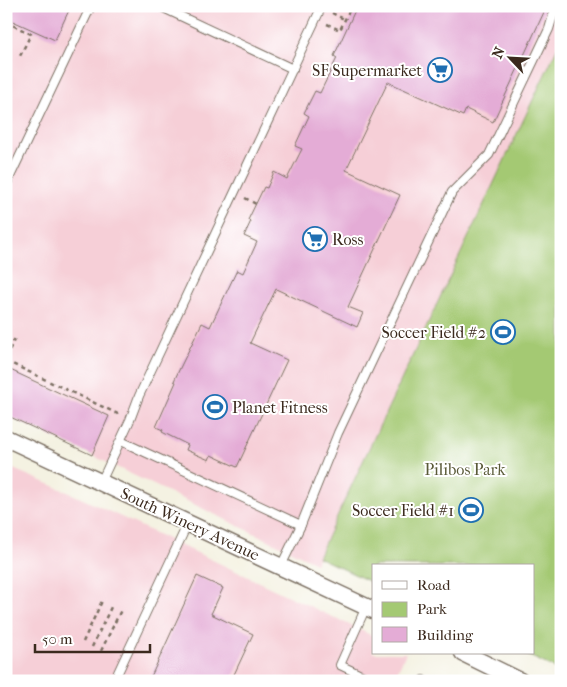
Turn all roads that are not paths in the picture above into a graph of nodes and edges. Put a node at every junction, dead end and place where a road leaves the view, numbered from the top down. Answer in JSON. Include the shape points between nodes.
{"nodes":[{"id":1,"x":91,"y":6,"type":"edge"},
{"id":2,"x":159,"y":6,"type":"edge"},
{"id":3,"x":556,"y":6,"type":"edge"},
{"id":4,"x":322,"y":7,"type":"edge"},
{"id":5,"x":293,"y":69,"type":"junction"},
{"id":6,"x":7,"y":182,"type":"edge"},
{"id":7,"x":6,"y":438,"type":"edge"},
{"id":8,"x":121,"y":441,"type":"junction"},
{"id":9,"x":101,"y":482,"type":"junction"},
{"id":10,"x":188,"y":523,"type":"junction"},
{"id":11,"x":301,"y":525,"type":"junction"},
{"id":12,"x":281,"y":566,"type":"junction"},
{"id":13,"x":370,"y":609,"type":"edge"},
{"id":14,"x":465,"y":654,"type":"edge"},
{"id":15,"x":114,"y":681,"type":"edge"},
{"id":16,"x":361,"y":681,"type":"edge"},
{"id":17,"x":520,"y":681,"type":"edge"}],
"edges":[{"from":1,"to":6,"type":"lane"},
{"from":2,"to":5,"type":"lane"},
{"from":3,"to":11,"type":"lane","via":[[549,29],[489,155],[452,192],[338,433]]},
{"from":4,"to":5,"type":"lane"},
{"from":5,"to":8,"type":"lane","via":[[139,396]]},
{"from":7,"to":9,"type":"street","name":"South Winery Avenue"},
{"from":8,"to":9,"type":"lane"},
{"from":8,"to":11,"type":"lane"},
{"from":9,"to":10,"type":"street","name":"South Winery Avenue"},
{"from":10,"to":12,"type":"street","name":"South Winery Avenue"},
{"from":10,"to":15,"type":"lane"},
{"from":11,"to":12,"type":"lane"},
{"from":12,"to":13,"type":"street","name":"South Winery Avenue"},
{"from":13,"to":16,"type":"lane","via":[[340,665],[363,676]]},
{"from":14,"to":17,"type":"street"}]}
